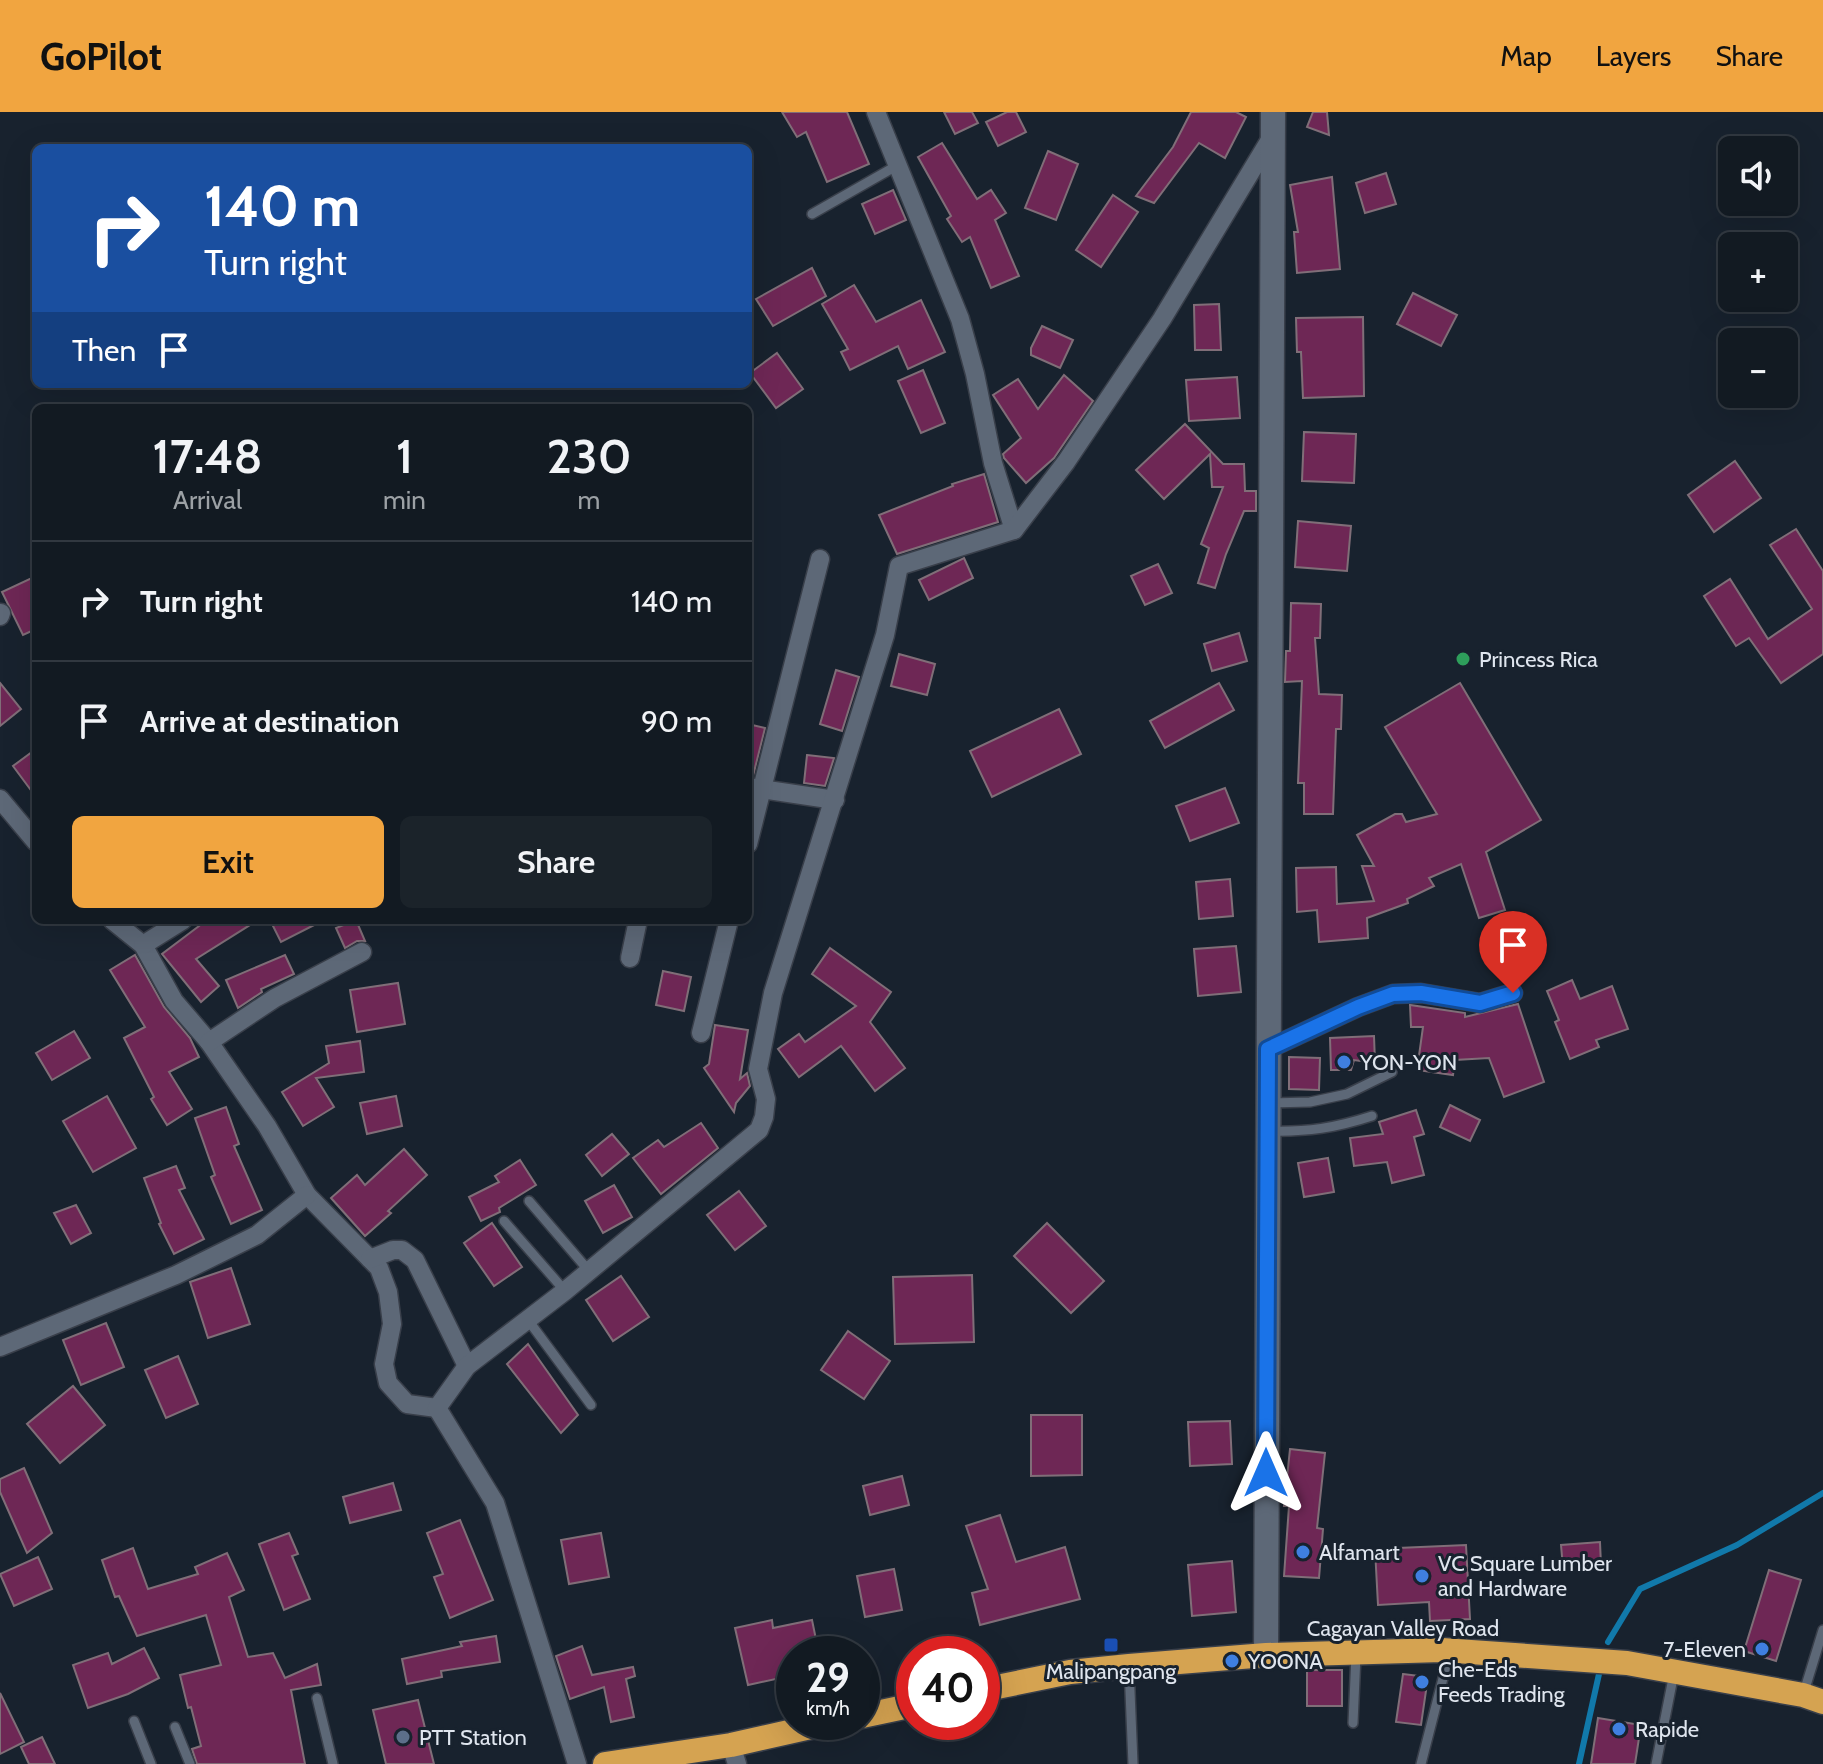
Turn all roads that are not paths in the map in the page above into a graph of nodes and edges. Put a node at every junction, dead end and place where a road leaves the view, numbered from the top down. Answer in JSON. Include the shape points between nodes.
{"nodes":[{"id":1,"x":876,"y":112,"type":"edge"},
{"id":2,"x":1273,"y":124,"type":"edge"},
{"id":3,"x":898,"y":165,"type":"junction"},
{"id":4,"x":812,"y":214,"type":"dead end"},
{"id":5,"x":1014,"y":530,"type":"junction"},
{"id":6,"x":820,"y":559,"type":"dead end"},
{"id":7,"x":755,"y":789,"type":"edge"},
{"id":8,"x":0,"y":799,"type":"edge"},
{"id":9,"x":835,"y":800,"type":"junction"},
{"id":10,"x":752,"y":813,"type":"edge"},
{"id":11,"x":32,"y":837,"type":"edge"},
{"id":12,"x":117,"y":924,"type":"edge"},
{"id":13,"x":177,"y":924,"type":"edge"},
{"id":14,"x":637,"y":924,"type":"edge"},
{"id":15,"x":728,"y":924,"type":"edge"},
{"id":16,"x":143,"y":945,"type":"junction"},
{"id":17,"x":362,"y":952,"type":"dead end"},
{"id":18,"x":630,"y":958,"type":"dead end"},
{"id":19,"x":1513,"y":993,"type":"dead end"},
{"id":20,"x":701,"y":1033,"type":"dead end"},
{"id":21,"x":209,"y":1042,"type":"junction"},
{"id":22,"x":1268,"y":1049,"type":"junction"},
{"id":23,"x":1392,"y":1072,"type":"dead end"},
{"id":24,"x":1268,"y":1103,"type":"junction"},
{"id":25,"x":1372,"y":1116,"type":"dead end"},
{"id":26,"x":1268,"y":1131,"type":"junction"},
{"id":27,"x":307,"y":1195,"type":"junction"},
{"id":28,"x":529,"y":1201,"type":"dead end"},
{"id":29,"x":504,"y":1221,"type":"dead end"},
{"id":30,"x":370,"y":1259,"type":"junction"},
{"id":31,"x":589,"y":1271,"type":"junction"},
{"id":32,"x":565,"y":1291,"type":"junction"},
{"id":33,"x":528,"y":1320,"type":"junction"},
{"id":34,"x":0,"y":1347,"type":"edge"},
{"id":35,"x":467,"y":1366,"type":"junction"},
{"id":36,"x":591,"y":1405,"type":"dead end"},
{"id":37,"x":437,"y":1408,"type":"junction"},
{"id":38,"x":1823,"y":1630,"type":"edge"},
{"id":39,"x":1450,"y":1650,"type":"junction"},
{"id":40,"x":1356,"y":1652,"type":"junction"},
{"id":41,"x":1266,"y":1655,"type":"junction"},
{"id":42,"x":1129,"y":1666,"type":"junction"},
{"id":43,"x":1675,"y":1671,"type":"junction"},
{"id":44,"x":1000,"y":1686,"type":"edge"},
{"id":45,"x":317,"y":1698,"type":"dead end"},
{"id":46,"x":1813,"y":1699,"type":"edge"},
{"id":47,"x":134,"y":1721,"type":"dead end"},
{"id":48,"x":1353,"y":1723,"type":"dead end"},
{"id":49,"x":175,"y":1727,"type":"dead end"},
{"id":50,"x":777,"y":1740,"type":"edge"},
{"id":51,"x":734,"y":1754,"type":"edge"},
{"id":52,"x":151,"y":1764,"type":"edge"},
{"id":53,"x":190,"y":1764,"type":"edge"},
{"id":54,"x":333,"y":1764,"type":"edge"},
{"id":55,"x":577,"y":1764,"type":"edge"},
{"id":56,"x":605,"y":1764,"type":"edge"},
{"id":57,"x":1133,"y":1764,"type":"edge"},
{"id":58,"x":1421,"y":1764,"type":"edge"},
{"id":59,"x":1656,"y":1764,"type":"edge"}],
"edges":[{"from":1,"to":3,"type":"street"},
{"from":2,"to":5,"type":"street","via":[[1162,319]]},
{"from":2,"to":22,"type":"street"},
{"from":3,"to":4,"type":"lane"},
{"from":3,"to":5,"type":"street","via":[[960,319]]},
{"from":5,"to":9,"type":"street","via":[[899,566],[885,635]]},
{"from":6,"to":7,"type":"street"},
{"from":7,"to":9,"type":"street"},
{"from":7,"to":10,"type":"street"},
{"from":8,"to":11,"type":"street"},
{"from":9,"to":31,"type":"street","via":[[773,993],[758,1069],[766,1099],[759,1130]]},
{"from":12,"to":16,"type":"street"},
{"from":13,"to":16,"type":"street"},
{"from":14,"to":18,"type":"street"},
{"from":15,"to":20,"type":"street"},
{"from":16,"to":21,"type":"street","via":[[174,1001]]},
{"from":17,"to":21,"type":"street","via":[[275,998]]},
{"from":19,"to":22,"type":"street","via":[[1480,1003],[1393,994]]},
{"from":21,"to":27,"type":"street"},
{"from":22,"to":24,"type":"street"},
{"from":23,"to":24,"type":"lane","via":[[1347,1094]]},
{"from":24,"to":26,"type":"street"},
{"from":25,"to":26,"type":"lane","via":[[1336,1128]]},
{"from":26,"to":41,"type":"street"},
{"from":27,"to":30,"type":"street"},
{"from":27,"to":34,"type":"street","via":[[257,1235],[176,1275]]},
{"from":28,"to":31,"type":"lane"},
{"from":29,"to":32,"type":"lane"},
{"from":30,"to":35,"type":"street","via":[[402,1250],[415,1260]]},
{"from":30,"to":37,"type":"street","via":[[388,1292],[388,1383],[407,1404]]},
{"from":31,"to":32,"type":"street"},
{"from":32,"to":33,"type":"street"},
{"from":33,"to":35,"type":"street"},
{"from":33,"to":36,"type":"lane"},
{"from":35,"to":37,"type":"street"},
{"from":37,"to":55,"type":"street","via":[[495,1503]]},
{"from":38,"to":46,"type":"lane"},
{"from":39,"to":40,"type":"highway","name":"Cagayan Valley Road"},
{"from":39,"to":43,"type":"highway","name":"Cagayan Valley Road","via":[[1559,1656]]},
{"from":39,"to":58,"type":"lane"},
{"from":40,"to":41,"type":"highway","name":"Cagayan Valley Road"},
{"from":40,"to":48,"type":"lane"},
{"from":41,"to":42,"type":"highway","name":"Cagayan Valley Road"},
{"from":42,"to":44,"type":"highway","name":"Cagayan Valley Road"},
{"from":42,"to":57,"type":"lane"},
{"from":43,"to":46,"type":"highway","name":"Cagayan Valley Road"},
{"from":43,"to":59,"type":"lane"},
{"from":45,"to":54,"type":"lane"},
{"from":47,"to":52,"type":"lane"},
{"from":49,"to":53,"type":"lane"},
{"from":50,"to":51,"type":"highway"},
{"from":51,"to":56,"type":"highway"}]}
